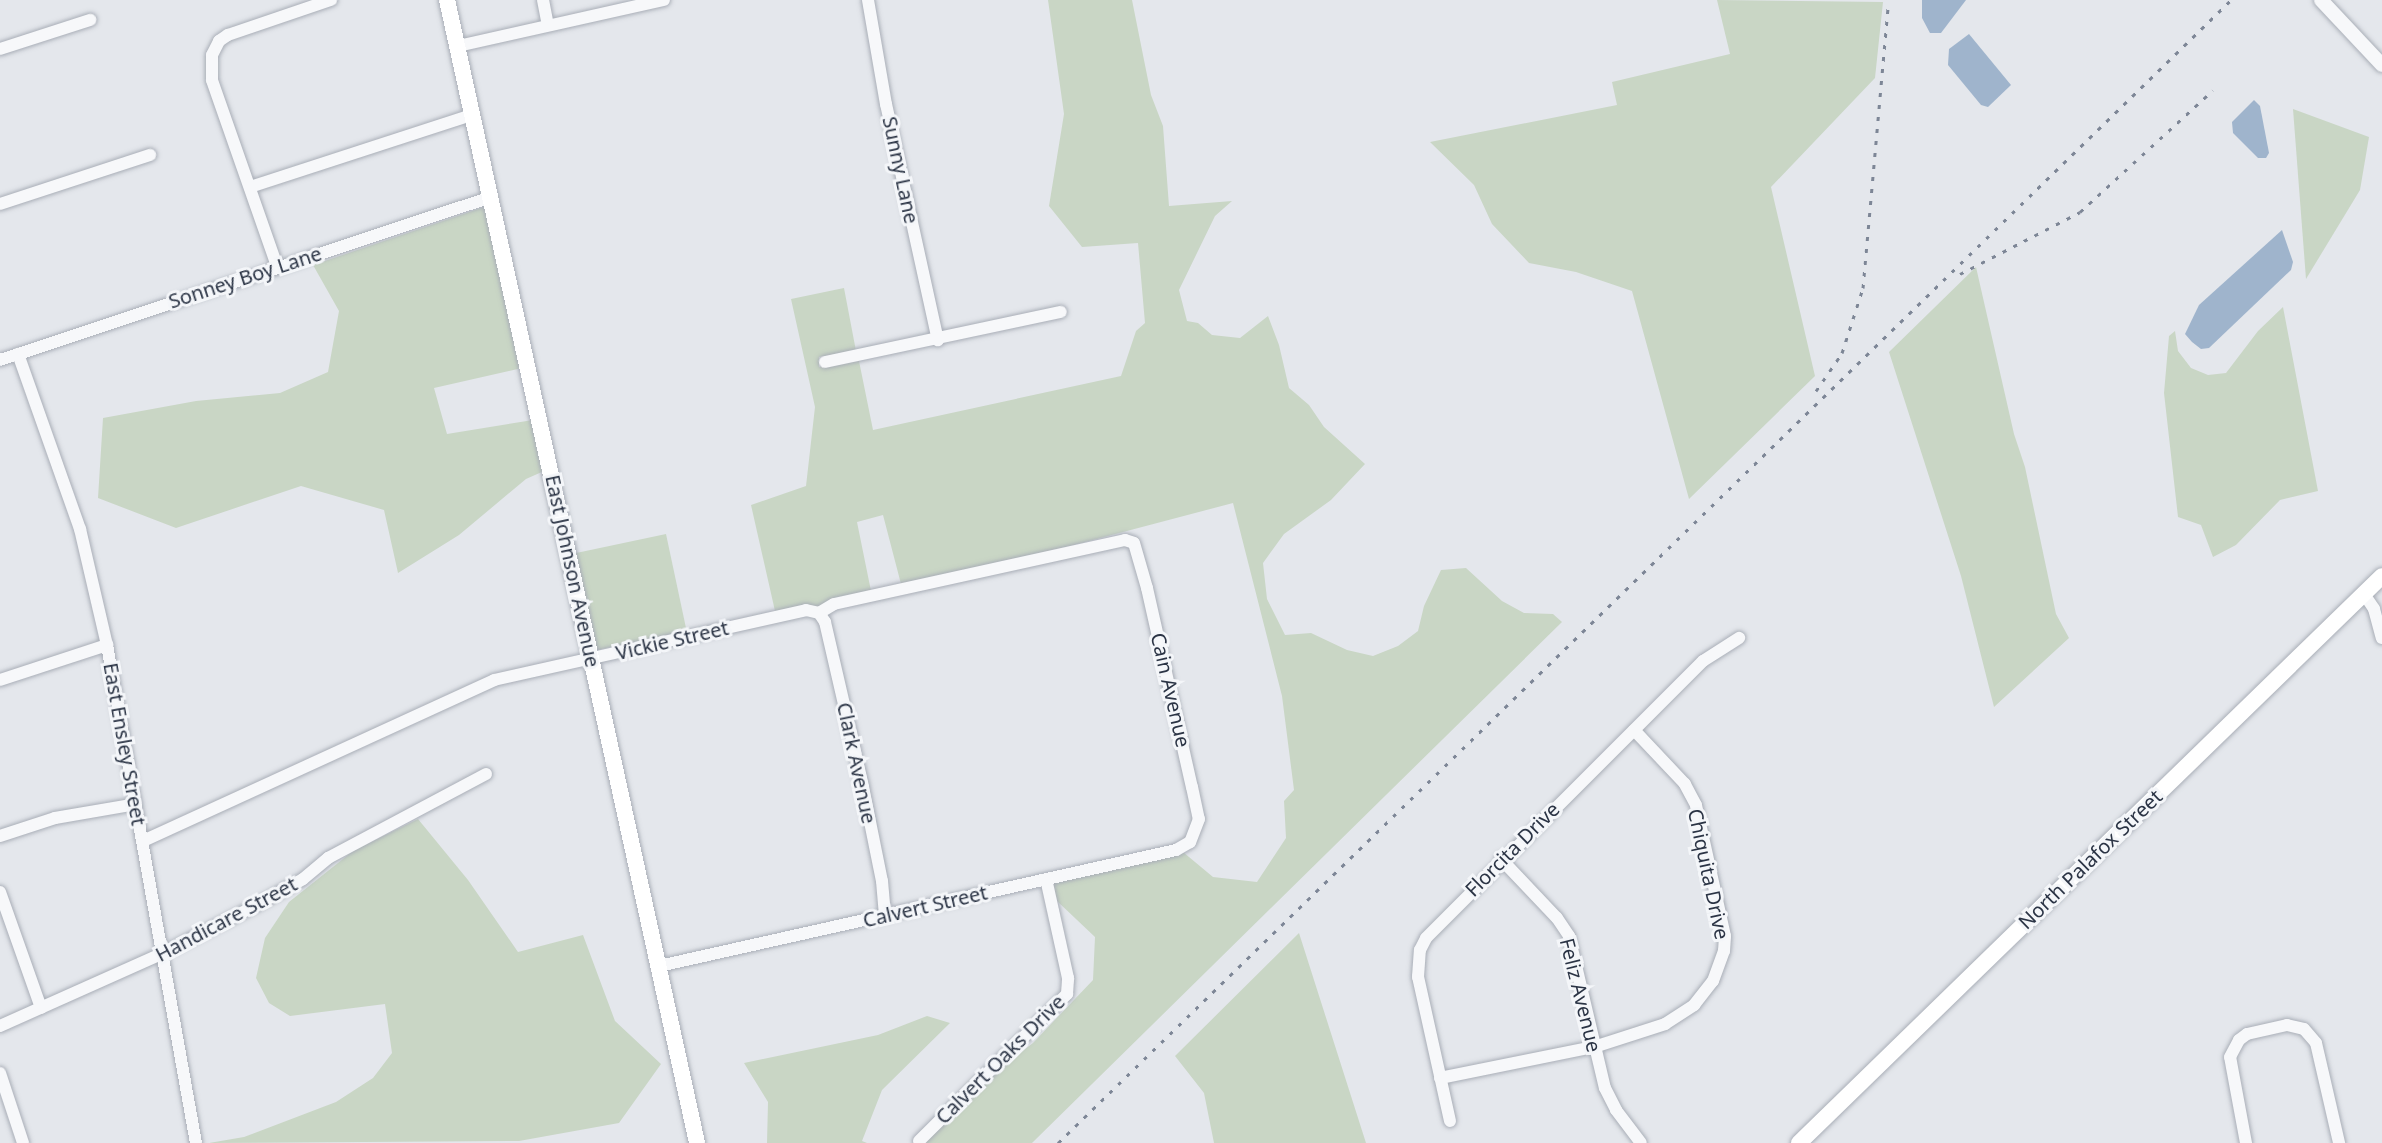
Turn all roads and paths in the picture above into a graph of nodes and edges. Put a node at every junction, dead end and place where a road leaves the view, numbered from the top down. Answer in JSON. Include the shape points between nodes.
{"nodes":[{"id":1,"x":331,"y":0,"type":"edge"},
{"id":2,"x":447,"y":0,"type":"edge"},
{"id":3,"x":543,"y":0,"type":"edge"},
{"id":4,"x":664,"y":0,"type":"edge"},
{"id":5,"x":868,"y":0,"type":"edge"},
{"id":6,"x":2321,"y":0,"type":"edge"},
{"id":7,"x":90,"y":20,"type":"dead end"},
{"id":8,"x":548,"y":25,"type":"junction"},
{"id":9,"x":458,"y":46,"type":"junction"},
{"id":10,"x":0,"y":49,"type":"edge"},
{"id":11,"x":2382,"y":65,"type":"edge"},
{"id":12,"x":472,"y":115,"type":"junction"},
{"id":13,"x":150,"y":155,"type":"dead end"},
{"id":14,"x":250,"y":187,"type":"junction"},
{"id":15,"x":491,"y":197,"type":"junction"},
{"id":16,"x":0,"y":204,"type":"edge"},
{"id":17,"x":277,"y":266,"type":"junction"},
{"id":18,"x":1061,"y":312,"type":"dead end"},
{"id":19,"x":938,"y":340,"type":"junction"},
{"id":20,"x":18,"y":354,"type":"junction"},
{"id":21,"x":0,"y":360,"type":"edge"},
{"id":22,"x":825,"y":362,"type":"dead end"},
{"id":23,"x":1130,"y":541,"type":"joint"},
{"id":24,"x":2382,"y":576,"type":"edge"},
{"id":25,"x":2364,"y":594,"type":"junction"},
{"id":26,"x":819,"y":613,"type":"junction"},
{"id":27,"x":1739,"y":638,"type":"dead end"},
{"id":28,"x":2382,"y":638,"type":"edge"},
{"id":29,"x":107,"y":645,"type":"junction"},
{"id":30,"x":592,"y":658,"type":"junction"},
{"id":31,"x":0,"y":680,"type":"edge"},
{"id":32,"x":1634,"y":730,"type":"junction"},
{"id":33,"x":486,"y":774,"type":"dead end"},
{"id":34,"x":136,"y":804,"type":"junction"},
{"id":35,"x":0,"y":836,"type":"edge"},
{"id":36,"x":143,"y":841,"type":"junction"},
{"id":37,"x":1190,"y":842,"type":"joint"},
{"id":38,"x":1501,"y":859,"type":"junction"},
{"id":39,"x":1046,"y":879,"type":"junction"},
{"id":40,"x":0,"y":892,"type":"edge"},
{"id":41,"x":885,"y":915,"type":"junction"},
{"id":42,"x":163,"y":953,"type":"junction"},
{"id":43,"x":659,"y":966,"type":"junction"},
{"id":44,"x":41,"y":1008,"type":"junction"},
{"id":45,"x":0,"y":1026,"type":"edge"},
{"id":46,"x":1594,"y":1047,"type":"junction"},
{"id":47,"x":0,"y":1073,"type":"edge"},
{"id":48,"x":1440,"y":1078,"type":"junction"},
{"id":49,"x":1450,"y":1121,"type":"dead end"},
{"id":50,"x":919,"y":1141,"type":"edge"},
{"id":51,"x":23,"y":1143,"type":"edge"},
{"id":52,"x":196,"y":1143,"type":"edge"},
{"id":53,"x":695,"y":1143,"type":"edge"},
{"id":54,"x":1641,"y":1143,"type":"edge"},
{"id":55,"x":1799,"y":1143,"type":"edge"},
{"id":56,"x":2246,"y":1143,"type":"edge"},
{"id":57,"x":2339,"y":1143,"type":"edge"}],
"edges":[{"from":1,"to":14,"type":"street","via":[[228,35],[214,49],[212,80]]},
{"from":2,"to":9,"type":"main road","name":"East Johnson Avenue"},
{"from":3,"to":8,"type":"street"},
{"from":4,"to":8,"type":"street"},
{"from":5,"to":19,"type":"street","name":"Sunny Lane"},
{"from":6,"to":11,"type":"street"},
{"from":7,"to":10,"type":"street"},
{"from":8,"to":9,"type":"street"},
{"from":9,"to":12,"type":"main road","name":"East Johnson Avenue"},
{"from":12,"to":14,"type":"street"},
{"from":12,"to":15,"type":"main road","name":"East Johnson Avenue"},
{"from":13,"to":16,"type":"street"},
{"from":14,"to":17,"type":"street"},
{"from":15,"to":17,"type":"street","name":"Sonney Boy Lane"},
{"from":15,"to":30,"type":"main road","name":"East Johnson Avenue"},
{"from":17,"to":20,"type":"street","name":"Sonney Boy Lane"},
{"from":18,"to":19,"type":"street"},
{"from":19,"to":22,"type":"street"},
{"from":20,"to":21,"type":"street","name":"Sonney Boy Lane"},
{"from":20,"to":29,"type":"street","name":"East Ensley Street","via":[[80,529]]},
{"from":23,"to":26,"type":"street","name":"Vickie Street","via":[[834,604]]},
{"from":23,"to":37,"type":"street","name":"Cain Avenue","via":[[1137,547],[1199,819]]},
{"from":24,"to":25,"type":"main road","name":"North Palafox Street"},
{"from":25,"to":28,"type":"street"},
{"from":25,"to":55,"type":"main road","name":"North Palafox Street"},
{"from":26,"to":30,"type":"street","name":"Vickie Street","via":[[806,610]]},
{"from":26,"to":41,"type":"street","name":"Clark Avenue","via":[[866,803]]},
{"from":27,"to":32,"type":"street","name":"Florcita Drive","via":[[1711,654]]},
{"from":29,"to":31,"type":"street"},
{"from":29,"to":34,"type":"street","name":"East Ensley Street"},
{"from":30,"to":36,"type":"street","name":"Vickie Street","via":[[494,680]]},
{"from":30,"to":43,"type":"main road","name":"East Johnson Avenue"},
{"from":32,"to":38,"type":"street","name":"Florcita Drive"},
{"from":32,"to":46,"type":"street","name":"Chiquita Drive","via":[[1691,793],[1723,921],[1724,951],[1704,994],[1681,1016]]},
{"from":33,"to":42,"type":"street","name":"Handicare Street","via":[[328,858],[293,886]]},
{"from":34,"to":35,"type":"street","via":[[55,818]]},
{"from":34,"to":36,"type":"street","name":"East Ensley Street"},
{"from":36,"to":42,"type":"street","name":"East Ensley Street"},
{"from":37,"to":39,"type":"street","name":"Calvert Street","via":[[1176,850]]},
{"from":38,"to":46,"type":"street","name":"Feliz Avenue","via":[[1569,936]]},
{"from":38,"to":48,"type":"street","name":"Florcita Drive","via":[[1432,928],[1420,950],[1418,977]]},
{"from":39,"to":41,"type":"street","name":"Calvert Street"},
{"from":39,"to":50,"type":"street","name":"Calvert Oaks Drive","via":[[1067,994]]},
{"from":40,"to":44,"type":"street"},
{"from":41,"to":43,"type":"street","name":"Calvert Street"},
{"from":42,"to":44,"type":"street","name":"Handicare Street"},
{"from":42,"to":52,"type":"street","name":"East Ensley Street"},
{"from":43,"to":53,"type":"main road","name":"East Johnson Avenue"},
{"from":44,"to":45,"type":"street","name":"Handicare Street"},
{"from":46,"to":48,"type":"street","name":"Chiquita Drive"},
{"from":46,"to":54,"type":"street","name":"Feliz Avenue","via":[[1605,1088]]},
{"from":47,"to":51,"type":"street"},
{"from":48,"to":49,"type":"street","name":"Florcita Drive"},
{"from":56,"to":57,"type":"street","via":[[2230,1057],[2233,1048],[2247,1034],[2287,1025],[2304,1029],[2316,1043]]}]}
